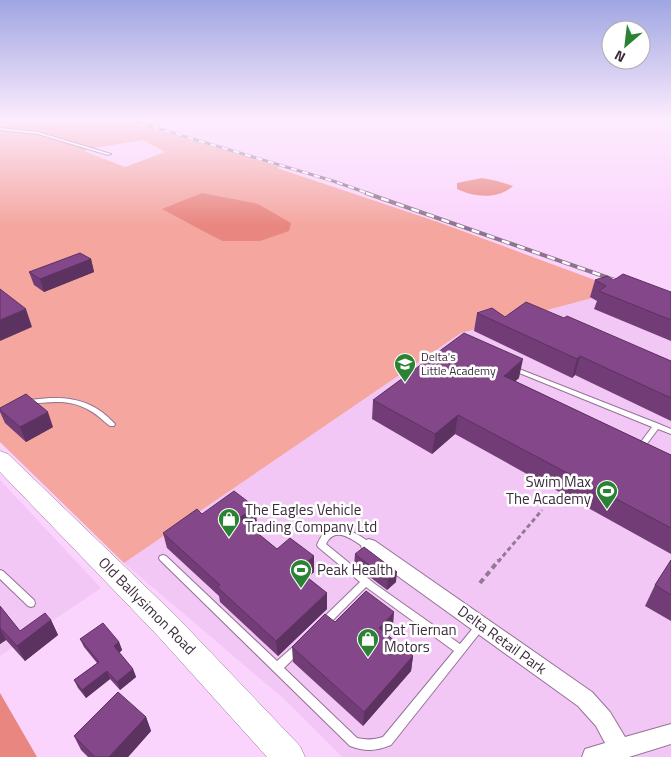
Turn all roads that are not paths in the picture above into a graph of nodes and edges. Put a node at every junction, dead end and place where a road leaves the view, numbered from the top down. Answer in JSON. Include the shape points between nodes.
{"nodes":[{"id":1,"x":502,"y":364,"type":"edge"},
{"id":2,"x":26,"y":403,"type":"edge"},
{"id":3,"x":112,"y":424,"type":"dead end"},
{"id":4,"x":657,"y":426,"type":"junction"},
{"id":5,"x":671,"y":432,"type":"edge"},
{"id":6,"x":657,"y":454,"type":"edge"},
{"id":7,"x":0,"y":459,"type":"edge"},
{"id":8,"x":369,"y":546,"type":"joint"},
{"id":9,"x":163,"y":558,"type":"dead end"},
{"id":10,"x":0,"y":574,"type":"edge"},
{"id":11,"x":366,"y":582,"type":"junction"},
{"id":12,"x":32,"y":603,"type":"dead end"},
{"id":13,"x":481,"y":625,"type":"junction"},
{"id":14,"x":318,"y":628,"type":"edge"},
{"id":15,"x":305,"y":642,"type":"edge"},
{"id":16,"x":461,"y":650,"type":"junction"},
{"id":17,"x":277,"y":668,"type":"junction"},
{"id":18,"x":671,"y":734,"type":"edge"},
{"id":19,"x":620,"y":749,"type":"junction"},
{"id":20,"x":289,"y":757,"type":"edge"},
{"id":21,"x":593,"y":757,"type":"edge"}],
"edges":[{"from":1,"to":4,"type":"lane"},
{"from":2,"to":3,"type":"lane","via":[[79,403]]},
{"from":4,"to":5,"type":"lane"},
{"from":4,"to":6,"type":"lane","via":[[642,446]]},
{"from":7,"to":20,"type":"street","name":"Old Ballysimon Road","via":[[167,626]]},
{"from":8,"to":11,"type":"lane","via":[[336,531],[323,538],[321,545]]},
{"from":8,"to":13,"type":"street","name":"Delta Retail Park"},
{"from":9,"to":17,"type":"lane"},
{"from":10,"to":12,"type":"lane"},
{"from":11,"to":14,"type":"lane"},
{"from":11,"to":16,"type":"lane"},
{"from":13,"to":16,"type":"lane"},
{"from":13,"to":19,"type":"street","name":"Delta Retail Park","via":[[585,699],[603,719]]},
{"from":15,"to":17,"type":"lane"},
{"from":16,"to":17,"type":"lane","via":[[387,741],[378,746],[354,742]]},
{"from":18,"to":19,"type":"street"},
{"from":19,"to":21,"type":"street"}]}
